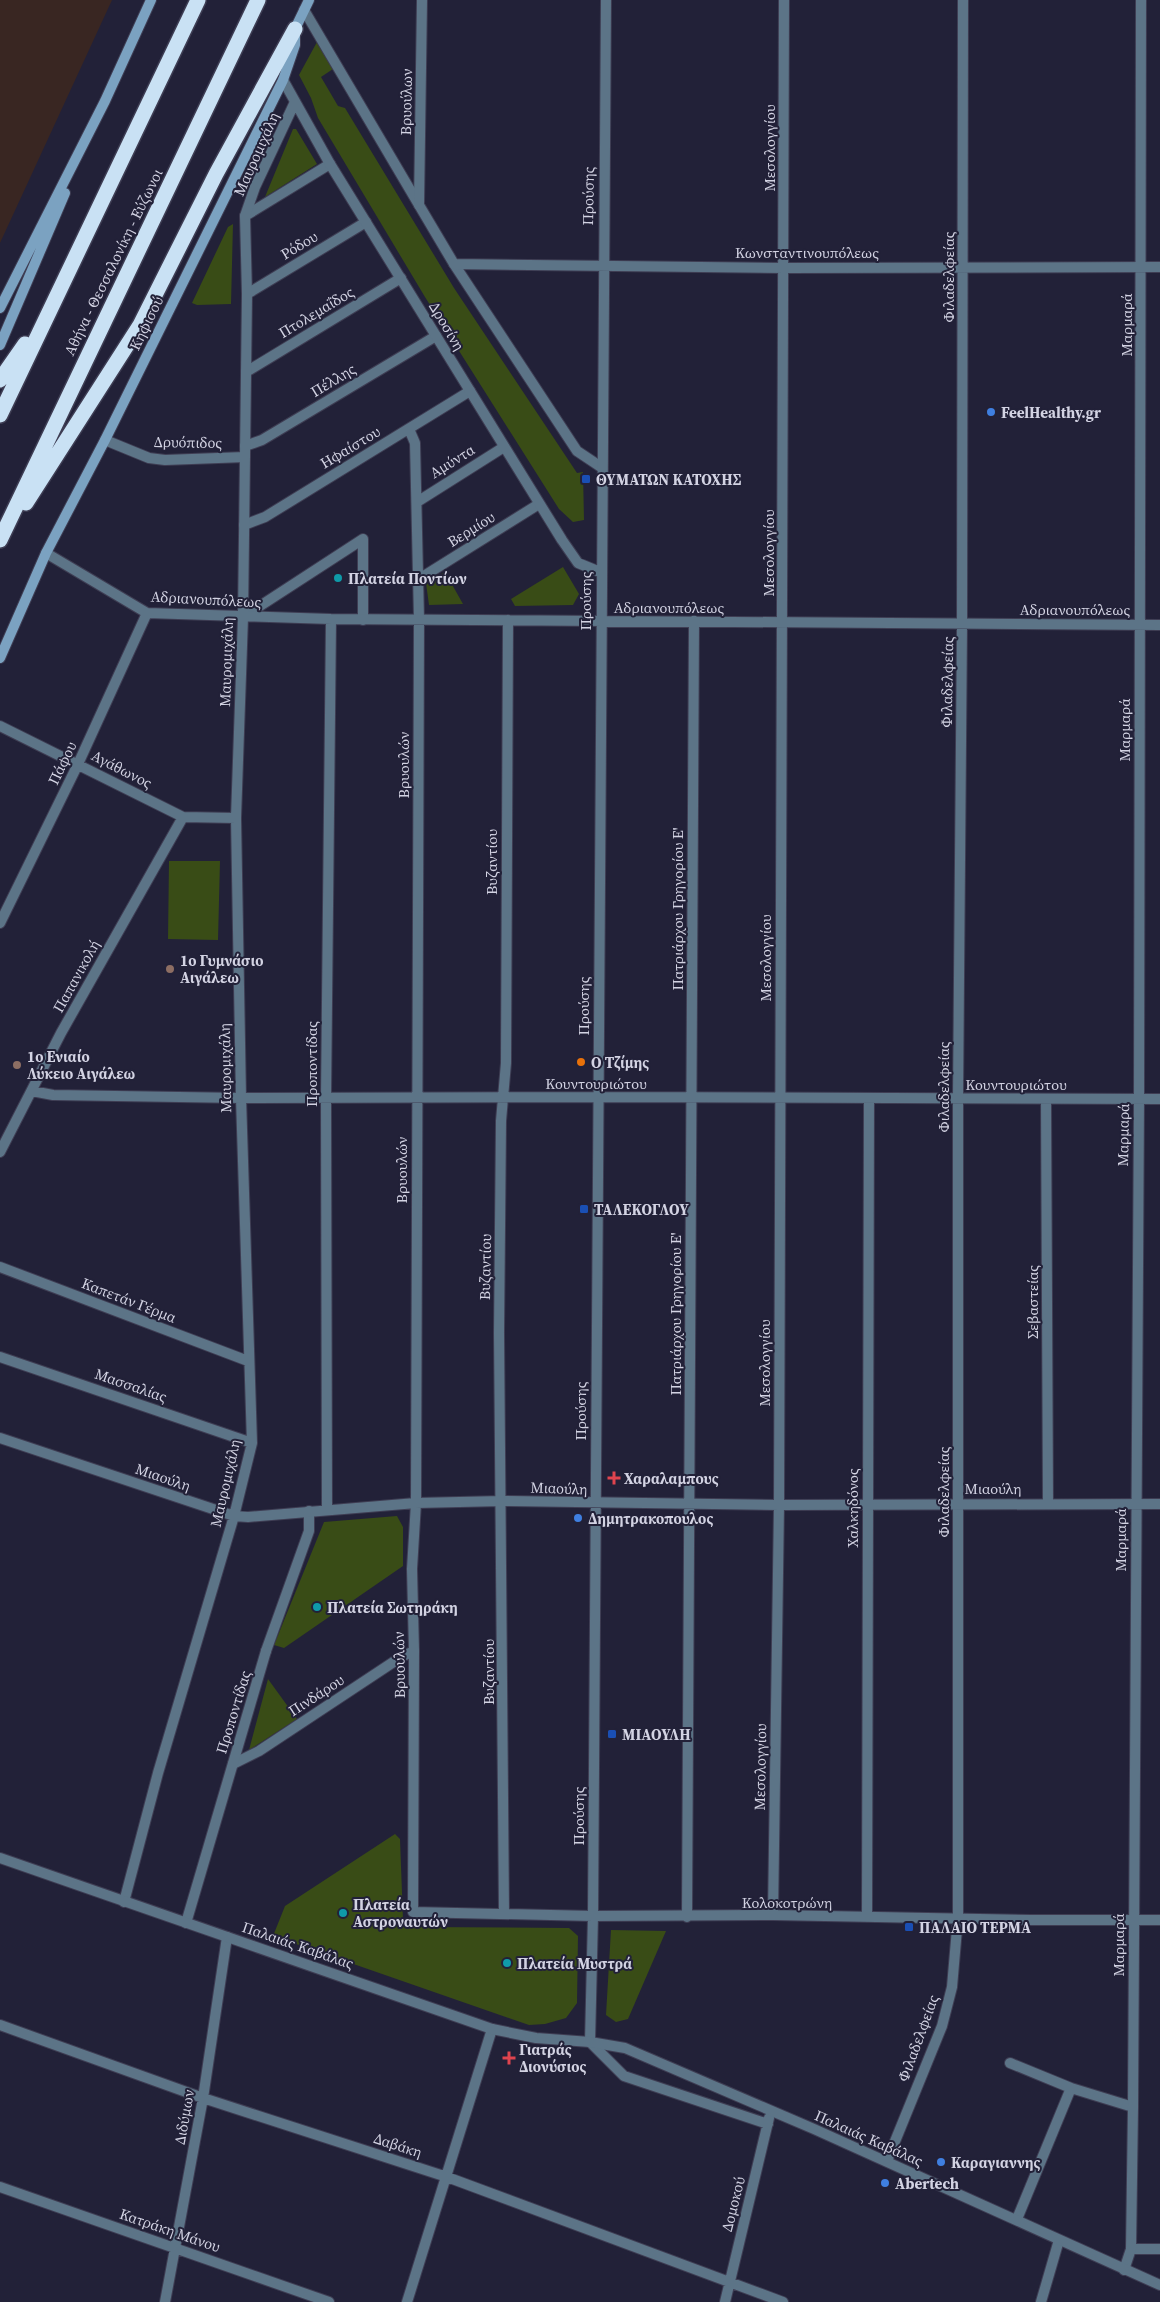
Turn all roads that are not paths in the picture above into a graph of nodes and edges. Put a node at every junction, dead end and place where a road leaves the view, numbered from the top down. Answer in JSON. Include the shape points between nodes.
{"nodes":[{"id":1,"x":151,"y":0,"type":"edge"},
{"id":2,"x":198,"y":0,"type":"edge"},
{"id":3,"x":258,"y":0,"type":"edge"},
{"id":4,"x":309,"y":0,"type":"edge"},
{"id":5,"x":422,"y":0,"type":"edge"},
{"id":6,"x":606,"y":0,"type":"edge"},
{"id":7,"x":784,"y":0,"type":"edge"},
{"id":8,"x":963,"y":0,"type":"edge"},
{"id":9,"x":1141,"y":0,"type":"edge"},
{"id":10,"x":304,"y":10,"type":"junction"},
{"id":11,"x":295,"y":29,"type":"junction"},
{"id":12,"x":283,"y":80,"type":"junction"},
{"id":13,"x":104,"y":101,"type":"junction"},
{"id":14,"x":294,"y":104,"type":"junction"},
{"id":15,"x":330,"y":164,"type":"junction"},
{"id":16,"x":419,"y":205,"type":"junction"},
{"id":17,"x":245,"y":216,"type":"junction"},
{"id":18,"x":366,"y":222,"type":"junction"},
{"id":19,"x":454,"y":264,"type":"junction"},
{"id":20,"x":602,"y":265,"type":"junction"},
{"id":21,"x":1141,"y":266,"type":"junction"},
{"id":22,"x":963,"y":267,"type":"junction"},
{"id":23,"x":1160,"y":267,"type":"edge"},
{"id":24,"x":784,"y":268,"type":"junction"},
{"id":25,"x":401,"y":278,"type":"junction"},
{"id":26,"x":248,"y":294,"type":"junction"},
{"id":27,"x":0,"y":308,"type":"edge"},
{"id":28,"x":50,"y":311,"type":"junction"},
{"id":29,"x":436,"y":336,"type":"junction"},
{"id":30,"x":0,"y":345,"type":"edge"},
{"id":31,"x":246,"y":372,"type":"junction"},
{"id":32,"x":0,"y":380,"type":"edge"},
{"id":33,"x":470,"y":391,"type":"junction"},
{"id":34,"x":0,"y":414,"type":"edge"},
{"id":35,"x":409,"y":429,"type":"junction"},
{"id":36,"x":105,"y":440,"type":"junction"},
{"id":37,"x":504,"y":446,"type":"junction"},
{"id":38,"x":245,"y":452,"type":"junction"},
{"id":39,"x":602,"y":467,"type":"junction"},
{"id":40,"x":417,"y":502,"type":"junction"},
{"id":41,"x":539,"y":504,"type":"junction"},
{"id":42,"x":244,"y":525,"type":"junction"},
{"id":43,"x":0,"y":540,"type":"edge"},
{"id":44,"x":0,"y":544,"type":"edge"},
{"id":45,"x":46,"y":553,"type":"junction"},
{"id":46,"x":600,"y":572,"type":"junction"},
{"id":47,"x":419,"y":579,"type":"junction"},
{"id":48,"x":147,"y":614,"type":"junction"},
{"id":49,"x":243,"y":617,"type":"junction"},
{"id":50,"x":331,"y":619,"type":"junction"},
{"id":51,"x":419,"y":619,"type":"junction"},
{"id":52,"x":363,"y":620,"type":"junction"},
{"id":53,"x":508,"y":620,"type":"junction"},
{"id":54,"x":694,"y":621,"type":"junction"},
{"id":55,"x":600,"y":622,"type":"junction"},
{"id":56,"x":783,"y":622,"type":"junction"},
{"id":57,"x":962,"y":624,"type":"junction"},
{"id":58,"x":1139,"y":625,"type":"junction"},
{"id":59,"x":1160,"y":625,"type":"edge"},
{"id":60,"x":0,"y":658,"type":"edge"},
{"id":61,"x":0,"y":726,"type":"edge"},
{"id":62,"x":78,"y":764,"type":"junction"},
{"id":63,"x":183,"y":817,"type":"junction"},
{"id":64,"x":236,"y":818,"type":"junction"},
{"id":65,"x":0,"y":923,"type":"edge"},
{"id":66,"x":32,"y":1090,"type":"junction"},
{"id":67,"x":597,"y":1097,"type":"junction"},
{"id":68,"x":241,"y":1098,"type":"junction"},
{"id":69,"x":326,"y":1098,"type":"junction"},
{"id":70,"x":416,"y":1098,"type":"junction"},
{"id":71,"x":503,"y":1098,"type":"junction"},
{"id":72,"x":690,"y":1098,"type":"junction"},
{"id":73,"x":779,"y":1098,"type":"junction"},
{"id":74,"x":869,"y":1098,"type":"junction"},
{"id":75,"x":958,"y":1098,"type":"junction"},
{"id":76,"x":1046,"y":1099,"type":"junction"},
{"id":77,"x":1139,"y":1099,"type":"junction"},
{"id":78,"x":1160,"y":1099,"type":"edge"},
{"id":79,"x":0,"y":1152,"type":"edge"},
{"id":80,"x":0,"y":1267,"type":"edge"},
{"id":81,"x":0,"y":1357,"type":"edge"},
{"id":82,"x":248,"y":1360,"type":"junction"},
{"id":83,"x":0,"y":1438,"type":"edge"},
{"id":84,"x":252,"y":1442,"type":"junction"},
{"id":85,"x":502,"y":1501,"type":"junction"},
{"id":86,"x":416,"y":1503,"type":"junction"},
{"id":87,"x":958,"y":1503,"type":"junction"},
{"id":88,"x":595,"y":1504,"type":"junction"},
{"id":89,"x":689,"y":1504,"type":"junction"},
{"id":90,"x":867,"y":1504,"type":"junction"},
{"id":91,"x":1048,"y":1504,"type":"junction"},
{"id":92,"x":1135,"y":1504,"type":"junction"},
{"id":93,"x":1160,"y":1504,"type":"edge"},
{"id":94,"x":779,"y":1505,"type":"junction"},
{"id":95,"x":326,"y":1510,"type":"junction"},
{"id":96,"x":309,"y":1511,"type":"junction"},
{"id":97,"x":234,"y":1516,"type":"junction"},
{"id":98,"x":414,"y":1651,"type":"junction"},
{"id":99,"x":233,"y":1764,"type":"junction"},
{"id":100,"x":0,"y":1858,"type":"edge"},
{"id":101,"x":124,"y":1902,"type":"junction"},
{"id":102,"x":414,"y":1912,"type":"joint"},
{"id":103,"x":504,"y":1913,"type":"junction"},
{"id":104,"x":773,"y":1915,"type":"junction"},
{"id":105,"x":592,"y":1916,"type":"junction"},
{"id":106,"x":687,"y":1917,"type":"junction"},
{"id":107,"x":868,"y":1917,"type":"junction"},
{"id":108,"x":958,"y":1917,"type":"junction"},
{"id":109,"x":1133,"y":1920,"type":"junction"},
{"id":110,"x":1160,"y":1920,"type":"edge"},
{"id":111,"x":186,"y":1923,"type":"junction"},
{"id":112,"x":227,"y":1937,"type":"junction"},
{"id":113,"x":0,"y":2025,"type":"edge"},
{"id":114,"x":492,"y":2029,"type":"junction"},
{"id":115,"x":590,"y":2042,"type":"junction"},
{"id":116,"x":1010,"y":2063,"type":"dead end"},
{"id":117,"x":1071,"y":2088,"type":"junction"},
{"id":118,"x":203,"y":2098,"type":"junction"},
{"id":119,"x":1133,"y":2107,"type":"junction"},
{"id":120,"x":771,"y":2112,"type":"junction"},
{"id":121,"x":768,"y":2124,"type":"junction"},
{"id":122,"x":887,"y":2161,"type":"junction"},
{"id":123,"x":447,"y":2177,"type":"junction"},
{"id":124,"x":0,"y":2187,"type":"edge"},
{"id":125,"x":1017,"y":2219,"type":"junction"},
{"id":126,"x":1059,"y":2240,"type":"junction"},
{"id":127,"x":175,"y":2247,"type":"junction"},
{"id":128,"x":1132,"y":2249,"type":"junction"},
{"id":129,"x":1160,"y":2249,"type":"edge"},
{"id":130,"x":1124,"y":2270,"type":"junction"},
{"id":131,"x":730,"y":2282,"type":"junction"},
{"id":132,"x":1160,"y":2285,"type":"edge"},
{"id":133,"x":165,"y":2302,"type":"edge"},
{"id":134,"x":329,"y":2302,"type":"edge"},
{"id":135,"x":407,"y":2302,"type":"edge"},
{"id":136,"x":725,"y":2302,"type":"edge"},
{"id":137,"x":783,"y":2302,"type":"edge"},
{"id":138,"x":1041,"y":2302,"type":"edge"}],
"edges":[{"from":1,"to":13,"type":"main road"},
{"from":2,"to":28,"type":"highway"},
{"from":3,"to":43,"type":"highway","name":"Αθήνα - Θεσσαλονίκη - Εύζωνοι"},
{"from":4,"to":10,"type":"main road","name":"Κηφισού"},
{"from":5,"to":16,"type":"street","name":"Βρυούλων"},
{"from":6,"to":20,"type":"street","name":"Προύσης"},
{"from":7,"to":24,"type":"street","name":"Μεσολογγίου"},
{"from":8,"to":22,"type":"street","name":"Φιλαδελφείας"},
{"from":9,"to":21,"type":"street","name":"Μαρμαρά"},
{"from":10,"to":11,"type":"main road","name":"Κηφισού"},
{"from":10,"to":16,"type":"street"},
{"from":11,"to":12,"type":"main road","name":"Κηφισού","via":[[295,45]]},
{"from":11,"to":44,"type":"highway","via":[[216,174],[140,326]]},
{"from":12,"to":14,"type":"street","name":"Δροσίνη"},
{"from":12,"to":36,"type":"main road","name":"Κηφισού"},
{"from":13,"to":27,"type":"main road"},
{"from":13,"to":30,"type":"main road"},
{"from":14,"to":15,"type":"street","name":"Δροσίνη"},
{"from":14,"to":17,"type":"street","name":"Μαυρομιχάλη"},
{"from":15,"to":17,"type":"street","name":"Μαυρομιχάλη"},
{"from":15,"to":18,"type":"street","name":"Δροσίνη"},
{"from":16,"to":19,"type":"street"},
{"from":17,"to":26,"type":"street","name":"Μαυρομιχάλη"},
{"from":18,"to":25,"type":"street","name":"Δροσίνη"},
{"from":18,"to":26,"type":"street","name":"Ρόδου"},
{"from":19,"to":20,"type":"street","name":"Κωνσταντινουπόλεως"},
{"from":19,"to":39,"type":"street","via":[[577,452]]},
{"from":20,"to":24,"type":"street","name":"Κωνσταντινουπόλεως"},
{"from":20,"to":39,"type":"street","name":"Προύσης"},
{"from":21,"to":22,"type":"street","name":"Κωνσταντινουπόλεως"},
{"from":21,"to":23,"type":"street","name":"Κωνσταντινουπόλεως"},
{"from":21,"to":58,"type":"street","name":"Μαρμαρά"},
{"from":22,"to":24,"type":"street","name":"Κωνσταντινουπόλεως"},
{"from":22,"to":57,"type":"street","name":"Φιλαδελφείας"},
{"from":24,"to":56,"type":"street","name":"Μεσολογγίου"},
{"from":25,"to":29,"type":"street","name":"Δροσίνη"},
{"from":25,"to":31,"type":"street","name":"Πτολεμαΐδος"},
{"from":26,"to":31,"type":"street","name":"Μαυρομιχάλη"},
{"from":28,"to":32,"type":"highway"},
{"from":28,"to":34,"type":"highway"},
{"from":29,"to":33,"type":"street","name":"Δροσίνη"},
{"from":29,"to":38,"type":"street","name":"Πέλλης"},
{"from":31,"to":38,"type":"street","name":"Μαυρομιχάλη"},
{"from":33,"to":35,"type":"street","name":"Ηφαίστου"},
{"from":33,"to":37,"type":"street","name":"Δροσίνη"},
{"from":35,"to":40,"type":"street","name":"Βρυουλών","via":[[415,443]]},
{"from":35,"to":42,"type":"street","name":"Ηφαίστου","via":[[265,516]]},
{"from":36,"to":38,"type":"street","name":"Δρυόπιδος","via":[[149,458],[165,460]]},
{"from":36,"to":45,"type":"main road","name":"Κηφισού"},
{"from":37,"to":40,"type":"street","name":"Αμύντα"},
{"from":37,"to":41,"type":"street","name":"Δροσίνη"},
{"from":38,"to":42,"type":"street","name":"Μαυρομιχάλη"},
{"from":39,"to":46,"type":"street","name":"Προύσης"},
{"from":40,"to":47,"type":"street","name":"Βρυουλών"},
{"from":41,"to":46,"type":"street","name":"Δροσίνη","via":[[574,559]]},
{"from":41,"to":47,"type":"street","name":"Βερμίου"},
{"from":42,"to":49,"type":"street","name":"Μαυρομιχάλη"},
{"from":45,"to":48,"type":"street","name":"Αδριανουπόλεως"},
{"from":45,"to":60,"type":"main road","name":"Κηφισού"},
{"from":46,"to":55,"type":"street","name":"Προύσης"},
{"from":47,"to":51,"type":"street","name":"Βρυουλών"},
{"from":48,"to":49,"type":"street","name":"Αδριανουπόλεως"},
{"from":48,"to":62,"type":"street","name":"Πάφου"},
{"from":49,"to":50,"type":"street","name":"Αδριανουπόλεως"},
{"from":49,"to":52,"type":"street","via":[[364,539]]},
{"from":49,"to":64,"type":"street","name":"Μαυρομιχάλη"},
{"from":50,"to":52,"type":"street","name":"Αδριανουπόλεως"},
{"from":50,"to":69,"type":"street","name":"Προποντίδας"},
{"from":51,"to":52,"type":"street","name":"Αδριανουπόλεως"},
{"from":51,"to":53,"type":"street","name":"Αδριανουπόλεως"},
{"from":51,"to":70,"type":"street","name":"Βρυουλών"},
{"from":53,"to":55,"type":"street","name":"Αδριανουπόλεως"},
{"from":53,"to":71,"type":"street","name":"Βυζαντίου","via":[[506,1063]]},
{"from":54,"to":55,"type":"street","name":"Αδριανουπόλεως"},
{"from":54,"to":56,"type":"street","name":"Αδριανουπόλεως"},
{"from":54,"to":72,"type":"street","name":"Πατριάρχου Γρηγορίου Ε'"},
{"from":55,"to":67,"type":"street","name":"Προύσης"},
{"from":56,"to":57,"type":"street","name":"Αδριανουπόλεως"},
{"from":56,"to":73,"type":"street","name":"Μεσολογγίου"},
{"from":57,"to":58,"type":"street","name":"Αδριανουπόλεως"},
{"from":57,"to":75,"type":"street","name":"Φιλαδελφείας"},
{"from":58,"to":59,"type":"street","name":"Αδριανουπόλεως"},
{"from":58,"to":77,"type":"street","name":"Μαρμαρά"},
{"from":61,"to":62,"type":"street","name":"Αγάθωνος"},
{"from":62,"to":63,"type":"street","name":"Αγάθωνος"},
{"from":62,"to":65,"type":"street","name":"Πάφου"},
{"from":63,"to":64,"type":"street","name":"Αγάθωνος"},
{"from":63,"to":66,"type":"street","name":"Παπανικολή"},
{"from":64,"to":68,"type":"street","name":"Μαυρομιχάλη"},
{"from":66,"to":68,"type":"street","name":"Κουντουριώτου","via":[[52,1095]]},
{"from":66,"to":79,"type":"street","name":"Παπανικολή"},
{"from":67,"to":71,"type":"street","name":"Κουντουριώτου"},
{"from":67,"to":72,"type":"street","name":"Κουντουριώτου"},
{"from":67,"to":88,"type":"street","name":"Προύσης"},
{"from":68,"to":69,"type":"street","name":"Κουντουριώτου"},
{"from":68,"to":82,"type":"street","name":"Μαυρομιχάλη"},
{"from":69,"to":70,"type":"street","name":"Κουντουριώτου"},
{"from":69,"to":95,"type":"street","name":"Προποντίδας"},
{"from":70,"to":71,"type":"street","name":"Κουντουριώτου"},
{"from":70,"to":86,"type":"street","name":"Βρυουλών"},
{"from":71,"to":85,"type":"street","name":"Βυζαντίου","via":[[499,1324]]},
{"from":72,"to":73,"type":"street","name":"Κουντουριώτου"},
{"from":72,"to":89,"type":"street","name":"Πατριάρχου Γρηγορίου Ε'"},
{"from":73,"to":74,"type":"street","name":"Κουντουριώτου"},
{"from":73,"to":94,"type":"street","name":"Μεσολογγίου"},
{"from":74,"to":75,"type":"street","name":"Κουντουριώτου"},
{"from":74,"to":90,"type":"street","name":"Χαλκηδόνος"},
{"from":75,"to":76,"type":"street","name":"Κουντουριώτου"},
{"from":75,"to":87,"type":"street","name":"Φιλαδελφείας"},
{"from":76,"to":77,"type":"street","name":"Κουντουριώτου"},
{"from":76,"to":91,"type":"street","name":"Σεβαστείας"},
{"from":77,"to":78,"type":"street","name":"Κουντουριώτου"},
{"from":77,"to":92,"type":"street","name":"Μαρμαρά"},
{"from":80,"to":82,"type":"street","name":"Καπετάν Γέρμα"},
{"from":81,"to":84,"type":"street","name":"Μασσαλίας"},
{"from":82,"to":84,"type":"street","name":"Μαυρομιχάλη"},
{"from":83,"to":97,"type":"street","name":"Μιαούλη"},
{"from":84,"to":97,"type":"street","name":"Μαυρομιχάλη"},
{"from":85,"to":86,"type":"street","name":"Μιαούλη"},
{"from":85,"to":88,"type":"street","name":"Μιαούλη"},
{"from":85,"to":103,"type":"street","name":"Βυζαντίου"},
{"from":86,"to":95,"type":"street","name":"Μιαούλη"},
{"from":86,"to":98,"type":"street","name":"Βρυουλών","via":[[412,1569]]},
{"from":87,"to":90,"type":"street","name":"Μιαούλη"},
{"from":87,"to":91,"type":"street","name":"Μιαούλη"},
{"from":87,"to":108,"type":"street","name":"Φιλαδελφείας"},
{"from":88,"to":89,"type":"street","name":"Μιαούλη"},
{"from":88,"to":105,"type":"street","name":"Προύσης"},
{"from":89,"to":94,"type":"street","name":"Μιαούλη"},
{"from":89,"to":106,"type":"street","name":"Πατριάρχου Γρηγορίου Ε'"},
{"from":90,"to":94,"type":"street","name":"Μιαούλη"},
{"from":90,"to":107,"type":"street","name":"Χαλκηδόνος"},
{"from":91,"to":92,"type":"street","name":"Μιαούλη"},
{"from":92,"to":93,"type":"street","name":"Μιαούλη"},
{"from":92,"to":109,"type":"street","name":"Μαρμαρά"},
{"from":94,"to":104,"type":"street","name":"Μεσολογγίου"},
{"from":95,"to":96,"type":"street","name":"Μιαούλη"},
{"from":96,"to":97,"type":"street","name":"Μιαούλη"},
{"from":96,"to":99,"type":"street","name":"Προποντίδας","via":[[309,1531],[266,1651]]},
{"from":97,"to":101,"type":"street","name":"Μαυρομιχάλη","via":[[158,1773]]},
{"from":98,"to":99,"type":"street","name":"Πινδάρου","via":[[259,1751]]},
{"from":98,"to":102,"type":"street","name":"Βρυουλών"},
{"from":99,"to":111,"type":"street","name":"Προποντίδας"},
{"from":100,"to":101,"type":"street","name":"Παλαιάς Καβάλας"},
{"from":101,"to":111,"type":"street","name":"Παλαιάς Καβάλας"},
{"from":102,"to":103,"type":"street","name":"Κολοκοτρώνη"},
{"from":103,"to":105,"type":"street","name":"Κολοκοτρώνη"},
{"from":104,"to":106,"type":"street","name":"Κολοκοτρώνη"},
{"from":104,"to":107,"type":"street","name":"Κολοκοτρώνη"},
{"from":105,"to":106,"type":"street","name":"Κολοκοτρώνη"},
{"from":105,"to":115,"type":"street","name":"Προύσης"},
{"from":107,"to":108,"type":"street","name":"Κολοκοτρώνη"},
{"from":108,"to":109,"type":"street","name":"Κολοκοτρώνη"},
{"from":108,"to":122,"type":"street","name":"Φιλαδελφείας","via":[[952,1987],[942,2026]]},
{"from":109,"to":110,"type":"street","name":"Κολοκοτρώνη"},
{"from":109,"to":119,"type":"street","name":"Μαρμαρά"},
{"from":111,"to":112,"type":"street","name":"Παλαιάς Καβάλας"},
{"from":112,"to":114,"type":"street","name":"Παλαιάς Καβάλας"},
{"from":112,"to":118,"type":"street","name":"Διδύμων"},
{"from":113,"to":118,"type":"street","name":"Δαβάκη"},
{"from":114,"to":115,"type":"street","name":"Παλαιάς Καβάλας","via":[[536,2038]]},
{"from":114,"to":123,"type":"street"},
{"from":115,"to":120,"type":"street","name":"Παλαιάς Καβάλας","via":[[624,2048]]},
{"from":115,"to":121,"type":"street","via":[[624,2076]]},
{"from":116,"to":117,"type":"street"},
{"from":117,"to":119,"type":"street"},
{"from":117,"to":125,"type":"street"},
{"from":118,"to":123,"type":"street","name":"Δαβάκη"},
{"from":118,"to":127,"type":"street","name":"Διδύμων"},
{"from":119,"to":128,"type":"street","name":"Μαρμαρά"},
{"from":120,"to":121,"type":"street","name":"Δομοκού"},
{"from":120,"to":122,"type":"street","name":"Παλαιάς Καβάλας"},
{"from":121,"to":131,"type":"street","name":"Δομοκού"},
{"from":122,"to":125,"type":"street","name":"Παλαιάς Καβάλας"},
{"from":123,"to":131,"type":"street","name":"Δαβάκη"},
{"from":123,"to":135,"type":"street"},
{"from":124,"to":127,"type":"street","name":"Κατράκη Μάνου"},
{"from":125,"to":126,"type":"street","name":"Παλαιάς Καβάλας"},
{"from":126,"to":130,"type":"street","name":"Παλαιάς Καβάλας"},
{"from":126,"to":138,"type":"street"},
{"from":127,"to":133,"type":"street","name":"Διδύμων"},
{"from":127,"to":134,"type":"street","name":"Κατράκη Μάνου"},
{"from":128,"to":129,"type":"street"},
{"from":128,"to":130,"type":"street","name":"Μαρμαρά"},
{"from":130,"to":132,"type":"street","name":"Παλαιάς Καβάλας"},
{"from":131,"to":136,"type":"street","name":"Δομοκού"},
{"from":131,"to":137,"type":"street","name":"Δαβάκη"}]}
